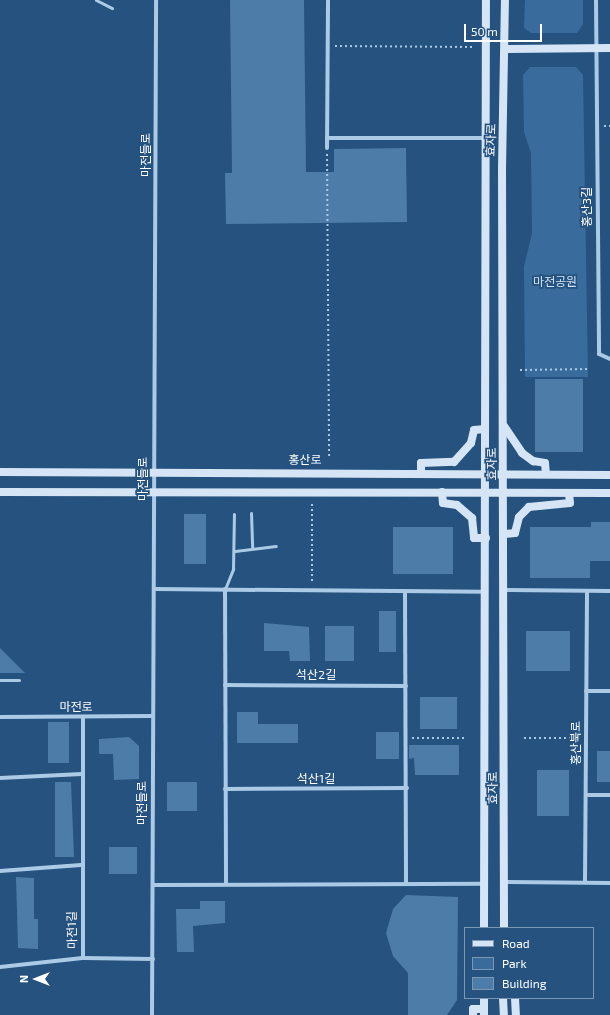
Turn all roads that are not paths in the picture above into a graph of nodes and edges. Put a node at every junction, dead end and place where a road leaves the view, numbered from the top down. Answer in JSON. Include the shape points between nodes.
{"nodes":[{"id":1,"x":96,"y":0,"type":"edge"},
{"id":2,"x":156,"y":0,"type":"edge"},
{"id":3,"x":328,"y":0,"type":"edge"},
{"id":4,"x":486,"y":0,"type":"edge"},
{"id":5,"x":505,"y":0,"type":"edge"},
{"id":6,"x":596,"y":0,"type":"edge"},
{"id":7,"x":112,"y":8,"type":"dead end"},
{"id":8,"x":596,"y":48,"type":"junction"},
{"id":9,"x":610,"y":48,"type":"edge"},
{"id":10,"x":505,"y":49,"type":"junction"},
{"id":11,"x":327,"y":138,"type":"junction"},
{"id":12,"x":486,"y":138,"type":"junction"},
{"id":13,"x":327,"y":148,"type":"road end"},
{"id":14,"x":610,"y":359,"type":"edge"},
{"id":15,"x":504,"y":425,"type":"junction"},
{"id":16,"x":485,"y":429,"type":"junction"},
{"id":17,"x":0,"y":472,"type":"edge"},
{"id":18,"x":153,"y":472,"type":"junction"},
{"id":19,"x":421,"y":473,"type":"junction"},
{"id":20,"x":486,"y":473,"type":"junction"},
{"id":21,"x":504,"y":473,"type":"junction"},
{"id":22,"x":546,"y":474,"type":"junction"},
{"id":23,"x":610,"y":474,"type":"edge"},
{"id":24,"x":0,"y":492,"type":"edge"},
{"id":25,"x":153,"y":492,"type":"junction"},
{"id":26,"x":442,"y":492,"type":"junction"},
{"id":27,"x":486,"y":492,"type":"junction"},
{"id":28,"x":504,"y":492,"type":"junction"},
{"id":29,"x":569,"y":493,"type":"junction"},
{"id":30,"x":610,"y":493,"type":"edge"},
{"id":31,"x":251,"y":513,"type":"dead end"},
{"id":32,"x":234,"y":514,"type":"dead end"},
{"id":33,"x":504,"y":534,"type":"junction"},
{"id":34,"x":486,"y":538,"type":"junction"},
{"id":35,"x":276,"y":546,"type":"dead end"},
{"id":36,"x":252,"y":547,"type":"junction"},
{"id":37,"x":235,"y":551,"type":"junction"},
{"id":38,"x":155,"y":589,"type":"junction"},
{"id":39,"x":225,"y":589,"type":"junction"},
{"id":40,"x":505,"y":590,"type":"junction"},
{"id":41,"x":405,"y":591,"type":"junction"},
{"id":42,"x":587,"y":591,"type":"junction"},
{"id":43,"x":610,"y":591,"type":"edge"},
{"id":44,"x":486,"y":592,"type":"junction"},
{"id":45,"x":0,"y":680,"type":"edge"},
{"id":46,"x":19,"y":680,"type":"dead end"},
{"id":47,"x":225,"y":685,"type":"junction"},
{"id":48,"x":406,"y":686,"type":"junction"},
{"id":49,"x":586,"y":690,"type":"junction"},
{"id":50,"x":610,"y":691,"type":"edge"},
{"id":51,"x":152,"y":716,"type":"junction"},
{"id":52,"x":0,"y":717,"type":"edge"},
{"id":53,"x":83,"y":718,"type":"junction"},
{"id":54,"x":82,"y":774,"type":"junction"},
{"id":55,"x":0,"y":778,"type":"edge"},
{"id":56,"x":407,"y":788,"type":"junction"},
{"id":57,"x":225,"y":789,"type":"junction"},
{"id":58,"x":586,"y":795,"type":"junction"},
{"id":59,"x":610,"y":795,"type":"edge"},
{"id":60,"x":81,"y":865,"type":"junction"},
{"id":61,"x":0,"y":871,"type":"edge"},
{"id":62,"x":406,"y":882,"type":"junction"},
{"id":63,"x":505,"y":882,"type":"junction"},
{"id":64,"x":585,"y":882,"type":"junction"},
{"id":65,"x":610,"y":882,"type":"edge"},
{"id":66,"x":153,"y":884,"type":"junction"},
{"id":67,"x":226,"y":884,"type":"junction"},
{"id":68,"x":484,"y":884,"type":"junction"},
{"id":69,"x":484,"y":927,"type":"edge"},
{"id":70,"x":504,"y":927,"type":"edge"},
{"id":71,"x":82,"y":958,"type":"junction"},
{"id":72,"x":154,"y":959,"type":"junction"},
{"id":73,"x":0,"y":968,"type":"edge"},
{"id":74,"x":484,"y":999,"type":"edge"},
{"id":75,"x":503,"y":999,"type":"edge"},
{"id":76,"x":515,"y":999,"type":"edge"},
{"id":77,"x":484,"y":1012,"type":"edge"},
{"id":78,"x":152,"y":1015,"type":"edge"},
{"id":79,"x":473,"y":1015,"type":"edge"},
{"id":80,"x":504,"y":1015,"type":"edge"},
{"id":81,"x":516,"y":1015,"type":"edge"}],
"edges":[{"from":1,"to":7,"type":"lane"},
{"from":2,"to":18,"type":"street","name":"마전들로"},
{"from":3,"to":11,"type":"street"},
{"from":4,"to":12,"type":"street","name":"효자로"},
{"from":5,"to":10,"type":"street","name":"효자로"},
{"from":6,"to":8,"type":"street"},
{"from":8,"to":9,"type":"street"},
{"from":8,"to":10,"type":"street"},
{"from":8,"to":14,"type":"street","name":"홍산3길","via":[[599,354]]},
{"from":10,"to":15,"type":"street","name":"효자로","via":[[502,169]]},
{"from":11,"to":12,"type":"street"},
{"from":11,"to":13,"type":"street"},
{"from":12,"to":16,"type":"street","name":"효자로"},
{"from":15,"to":21,"type":"street","name":"효자로"},
{"from":15,"to":22,"type":"street","via":[[522,453],[533,461],[545,463]]},
{"from":16,"to":19,"type":"street","via":[[474,430],[471,443],[454,462],[421,463]]},
{"from":16,"to":20,"type":"street","name":"효자로"},
{"from":17,"to":18,"type":"street","name":"홍산로"},
{"from":18,"to":19,"type":"street","name":"홍산로"},
{"from":18,"to":25,"type":"street","name":"마전들로"},
{"from":19,"to":20,"type":"street","name":"홍산로"},
{"from":20,"to":21,"type":"street","name":"홍산로"},
{"from":20,"to":27,"type":"street","name":"효자로"},
{"from":21,"to":22,"type":"street","name":"홍산로"},
{"from":21,"to":28,"type":"street","name":"효자로"},
{"from":22,"to":23,"type":"street","name":"홍산로"},
{"from":24,"to":25,"type":"street"},
{"from":25,"to":26,"type":"street"},
{"from":25,"to":38,"type":"street","name":"마전들로"},
{"from":26,"to":27,"type":"street"},
{"from":26,"to":34,"type":"street","via":[[443,503],[457,505],[472,518],[474,538]]},
{"from":27,"to":28,"type":"street"},
{"from":27,"to":34,"type":"street","name":"효자로"},
{"from":28,"to":29,"type":"street"},
{"from":28,"to":33,"type":"street","name":"효자로"},
{"from":29,"to":30,"type":"street"},
{"from":29,"to":33,"type":"street","via":[[570,503],[529,507],[519,517],[515,534]]},
{"from":31,"to":36,"type":"lane"},
{"from":32,"to":37,"type":"lane"},
{"from":33,"to":40,"type":"street","name":"효자로"},
{"from":34,"to":44,"type":"street","name":"효자로"},
{"from":35,"to":36,"type":"lane"},
{"from":36,"to":37,"type":"lane"},
{"from":37,"to":39,"type":"lane","via":[[233,569]]},
{"from":38,"to":39,"type":"street"},
{"from":38,"to":51,"type":"street","name":"마전들로"},
{"from":39,"to":41,"type":"street"},
{"from":39,"to":47,"type":"street"},
{"from":40,"to":42,"type":"street"},
{"from":40,"to":63,"type":"street","name":"효자로"},
{"from":41,"to":44,"type":"street"},
{"from":41,"to":48,"type":"street"},
{"from":42,"to":43,"type":"street"},
{"from":42,"to":49,"type":"street","name":"홍산북로"},
{"from":44,"to":68,"type":"street","name":"효자로"},
{"from":45,"to":46,"type":"lane"},
{"from":47,"to":48,"type":"street","name":"석산2길"},
{"from":47,"to":57,"type":"street"},
{"from":48,"to":56,"type":"street","via":[[409,738]]},
{"from":49,"to":50,"type":"street"},
{"from":49,"to":58,"type":"street","name":"홍산북로"},
{"from":51,"to":53,"type":"street","name":"마전로"},
{"from":51,"to":66,"type":"street","name":"마전들로"},
{"from":52,"to":53,"type":"street","name":"마전로"},
{"from":53,"to":54,"type":"street","name":"마전1길"},
{"from":54,"to":55,"type":"street"},
{"from":54,"to":60,"type":"street","name":"마전1길"},
{"from":56,"to":57,"type":"street","name":"석산1길"},
{"from":56,"to":62,"type":"street"},
{"from":57,"to":67,"type":"street"},
{"from":58,"to":59,"type":"street"},
{"from":58,"to":64,"type":"street","name":"홍산북로"},
{"from":60,"to":61,"type":"street"},
{"from":60,"to":71,"type":"street","name":"마전1길"},
{"from":62,"to":67,"type":"street"},
{"from":62,"to":68,"type":"street"},
{"from":63,"to":64,"type":"street"},
{"from":63,"to":70,"type":"street","name":"효자로"},
{"from":64,"to":65,"type":"street"},
{"from":66,"to":67,"type":"street"},
{"from":66,"to":72,"type":"street","name":"마전들로"},
{"from":68,"to":69,"type":"street","name":"효자로"},
{"from":71,"to":72,"type":"street"},
{"from":71,"to":73,"type":"street","name":"마전1길"},
{"from":72,"to":78,"type":"street","name":"마전들로"},
{"from":74,"to":77,"type":"street"},
{"from":75,"to":80,"type":"street"},
{"from":76,"to":81,"type":"street"},
{"from":77,"to":79,"type":"street","via":[[473,1009]]}]}
